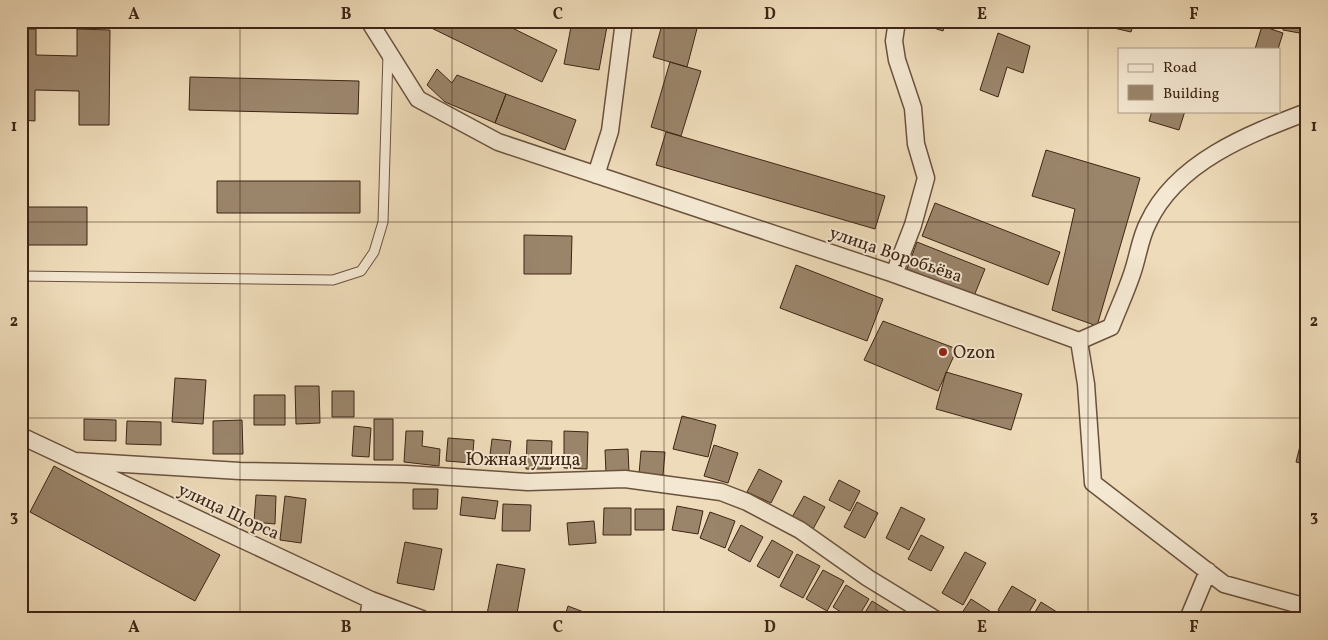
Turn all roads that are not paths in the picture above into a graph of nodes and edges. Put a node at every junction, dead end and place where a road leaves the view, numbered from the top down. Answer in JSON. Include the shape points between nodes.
{"nodes":[{"id":1,"x":369,"y":21,"type":"edge"},
{"id":2,"x":624,"y":21,"type":"edge"},
{"id":3,"x":897,"y":21,"type":"edge"},
{"id":4,"x":388,"y":52,"type":"junction"},
{"id":5,"x":1307,"y":112,"type":"edge"},
{"id":6,"x":596,"y":175,"type":"junction"},
{"id":7,"x":894,"y":274,"type":"junction"},
{"id":8,"x":21,"y":276,"type":"edge"},
{"id":9,"x":1079,"y":341,"type":"junction"},
{"id":10,"x":21,"y":436,"type":"edge"},
{"id":11,"x":75,"y":461,"type":"junction"},
{"id":12,"x":1208,"y":571,"type":"junction"},
{"id":13,"x":371,"y":600,"type":"junction"},
{"id":14,"x":1307,"y":607,"type":"edge"},
{"id":15,"x":368,"y":619,"type":"edge"},
{"id":16,"x":422,"y":619,"type":"edge"},
{"id":17,"x":935,"y":619,"type":"edge"},
{"id":18,"x":1188,"y":619,"type":"edge"}],
"edges":[{"from":1,"to":4,"type":"street","name":"улица Воробьёва"},
{"from":2,"to":6,"type":"street","via":[[610,131]]},
{"from":3,"to":7,"type":"street","via":[[894,40],[897,60],[913,108],[916,144],[926,178],[914,225]]},
{"from":4,"to":6,"type":"street","name":"улица Воробьёва","via":[[418,99],[498,142]]},
{"from":4,"to":8,"type":"lane","via":[[383,222],[374,252],[361,271],[333,280]]},
{"from":5,"to":9,"type":"street","via":[[1238,139],[1187,175],[1167,195],[1148,222],[1132,275],[1111,327]]},
{"from":6,"to":7,"type":"street","name":"улица Воробьёва"},
{"from":7,"to":9,"type":"street","name":"улица Воробьёва"},
{"from":9,"to":12,"type":"street","via":[[1086,384],[1093,483]]},
{"from":10,"to":11,"type":"street","name":"улица Щорса"},
{"from":11,"to":13,"type":"street","name":"улица Щорса"},
{"from":11,"to":17,"type":"street","name":"Южная улица","via":[[528,482],[625,479],[720,492],[748,502],[800,530],[868,578]]},
{"from":12,"to":14,"type":"street","via":[[1224,584]]},
{"from":12,"to":18,"type":"street"},
{"from":13,"to":15,"type":"street"},
{"from":13,"to":16,"type":"street","name":"улица Щорса"}]}
